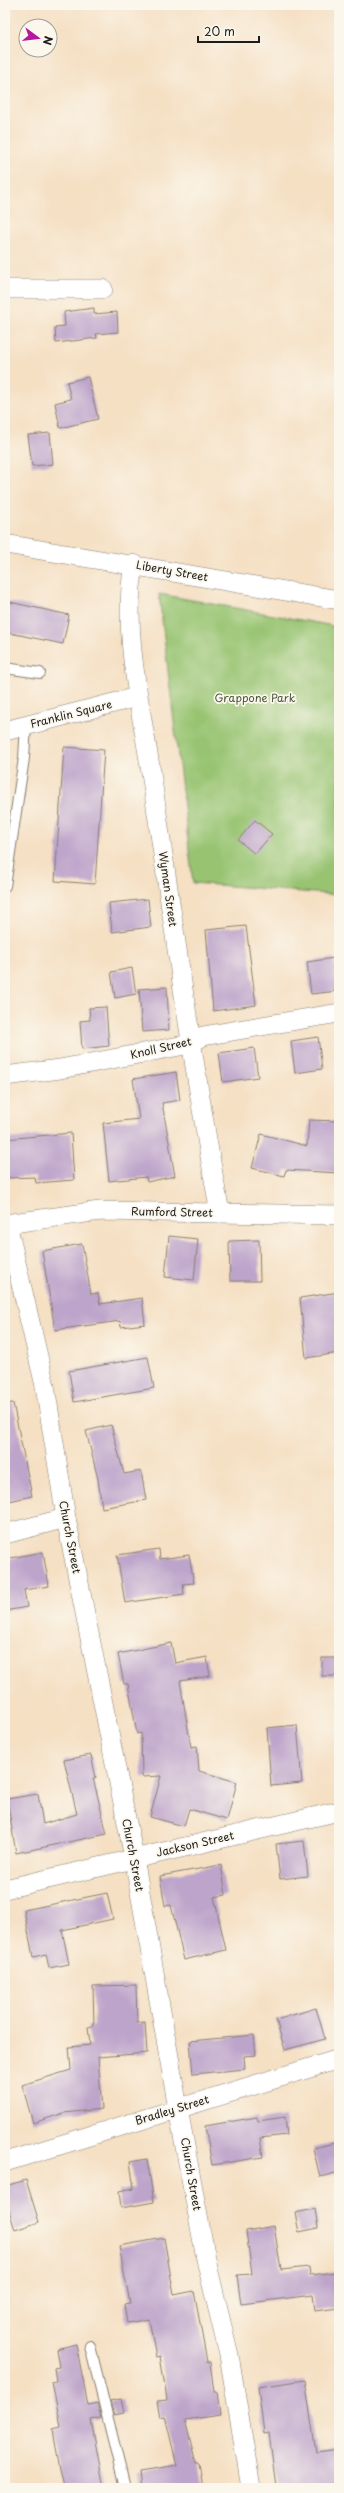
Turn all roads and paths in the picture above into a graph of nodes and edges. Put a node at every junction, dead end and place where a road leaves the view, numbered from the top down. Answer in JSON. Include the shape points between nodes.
{"nodes":[{"id":1,"x":5,"y":289,"type":"edge"},
{"id":2,"x":103,"y":289,"type":"dead end"},
{"id":3,"x":5,"y":544,"type":"edge"},
{"id":4,"x":134,"y":564,"type":"junction"},
{"id":5,"x":339,"y":600,"type":"edge"},
{"id":6,"x":5,"y":668,"type":"edge"},
{"id":7,"x":40,"y":673,"type":"dead end"},
{"id":8,"x":137,"y":697,"type":"junction"},
{"id":9,"x":26,"y":725,"type":"junction"},
{"id":10,"x":5,"y":730,"type":"edge"},
{"id":11,"x":5,"y":886,"type":"edge"},
{"id":12,"x":339,"y":1013,"type":"edge"},
{"id":13,"x":190,"y":1044,"type":"junction"},
{"id":14,"x":5,"y":1076,"type":"edge"},
{"id":15,"x":220,"y":1213,"type":"junction"},
{"id":16,"x":339,"y":1215,"type":"edge"},
{"id":17,"x":6,"y":1224,"type":"edge"},
{"id":18,"x":66,"y":1518,"type":"junction"},
{"id":19,"x":5,"y":1534,"type":"edge"},
{"id":20,"x":339,"y":1811,"type":"edge"},
{"id":21,"x":134,"y":1858,"type":"junction"},
{"id":22,"x":5,"y":1889,"type":"edge"},
{"id":23,"x":339,"y":2059,"type":"edge"},
{"id":24,"x":178,"y":2108,"type":"junction"},
{"id":25,"x":5,"y":2162,"type":"edge"},
{"id":26,"x":90,"y":2346,"type":"dead end"},
{"id":27,"x":125,"y":2488,"type":"edge"},
{"id":28,"x":252,"y":2488,"type":"edge"}],
"edges":[{"from":1,"to":2,"type":"street"},
{"from":3,"to":4,"type":"street","name":"Liberty Street"},
{"from":4,"to":5,"type":"street","name":"Liberty Street"},
{"from":4,"to":8,"type":"street","name":"Wyman Street","via":[[129,590]]},
{"from":6,"to":7,"type":"lane"},
{"from":8,"to":9,"type":"street","name":"Franklin Square"},
{"from":8,"to":13,"type":"street","name":"Wyman Street","via":[[149,756]]},
{"from":9,"to":10,"type":"street","name":"Franklin Square"},
{"from":9,"to":11,"type":"lane","via":[[24,758]]},
{"from":12,"to":13,"type":"street","name":"Knoll Street","via":[[203,1036]]},
{"from":13,"to":14,"type":"street","name":"Knoll Street","via":[[60,1069]]},
{"from":13,"to":15,"type":"street","name":"Wyman Street"},
{"from":15,"to":16,"type":"street","name":"Rumford Street"},
{"from":15,"to":17,"type":"street","name":"Rumford Street","via":[[100,1211]]},
{"from":17,"to":18,"type":"street","name":"Church Street","via":[[45,1386]]},
{"from":18,"to":19,"type":"street"},
{"from":18,"to":21,"type":"street","name":"Church Street"},
{"from":20,"to":21,"type":"street","name":"Jackson Street"},
{"from":21,"to":22,"type":"street","name":"Jackson Street"},
{"from":21,"to":24,"type":"street","name":"Church Street"},
{"from":23,"to":24,"type":"street","name":"Bradley Street"},
{"from":24,"to":25,"type":"street","name":"Bradley Street"},
{"from":24,"to":28,"type":"street","name":"Church Street","via":[[207,2264],[229,2355]]},
{"from":26,"to":27,"type":"lane"}]}
